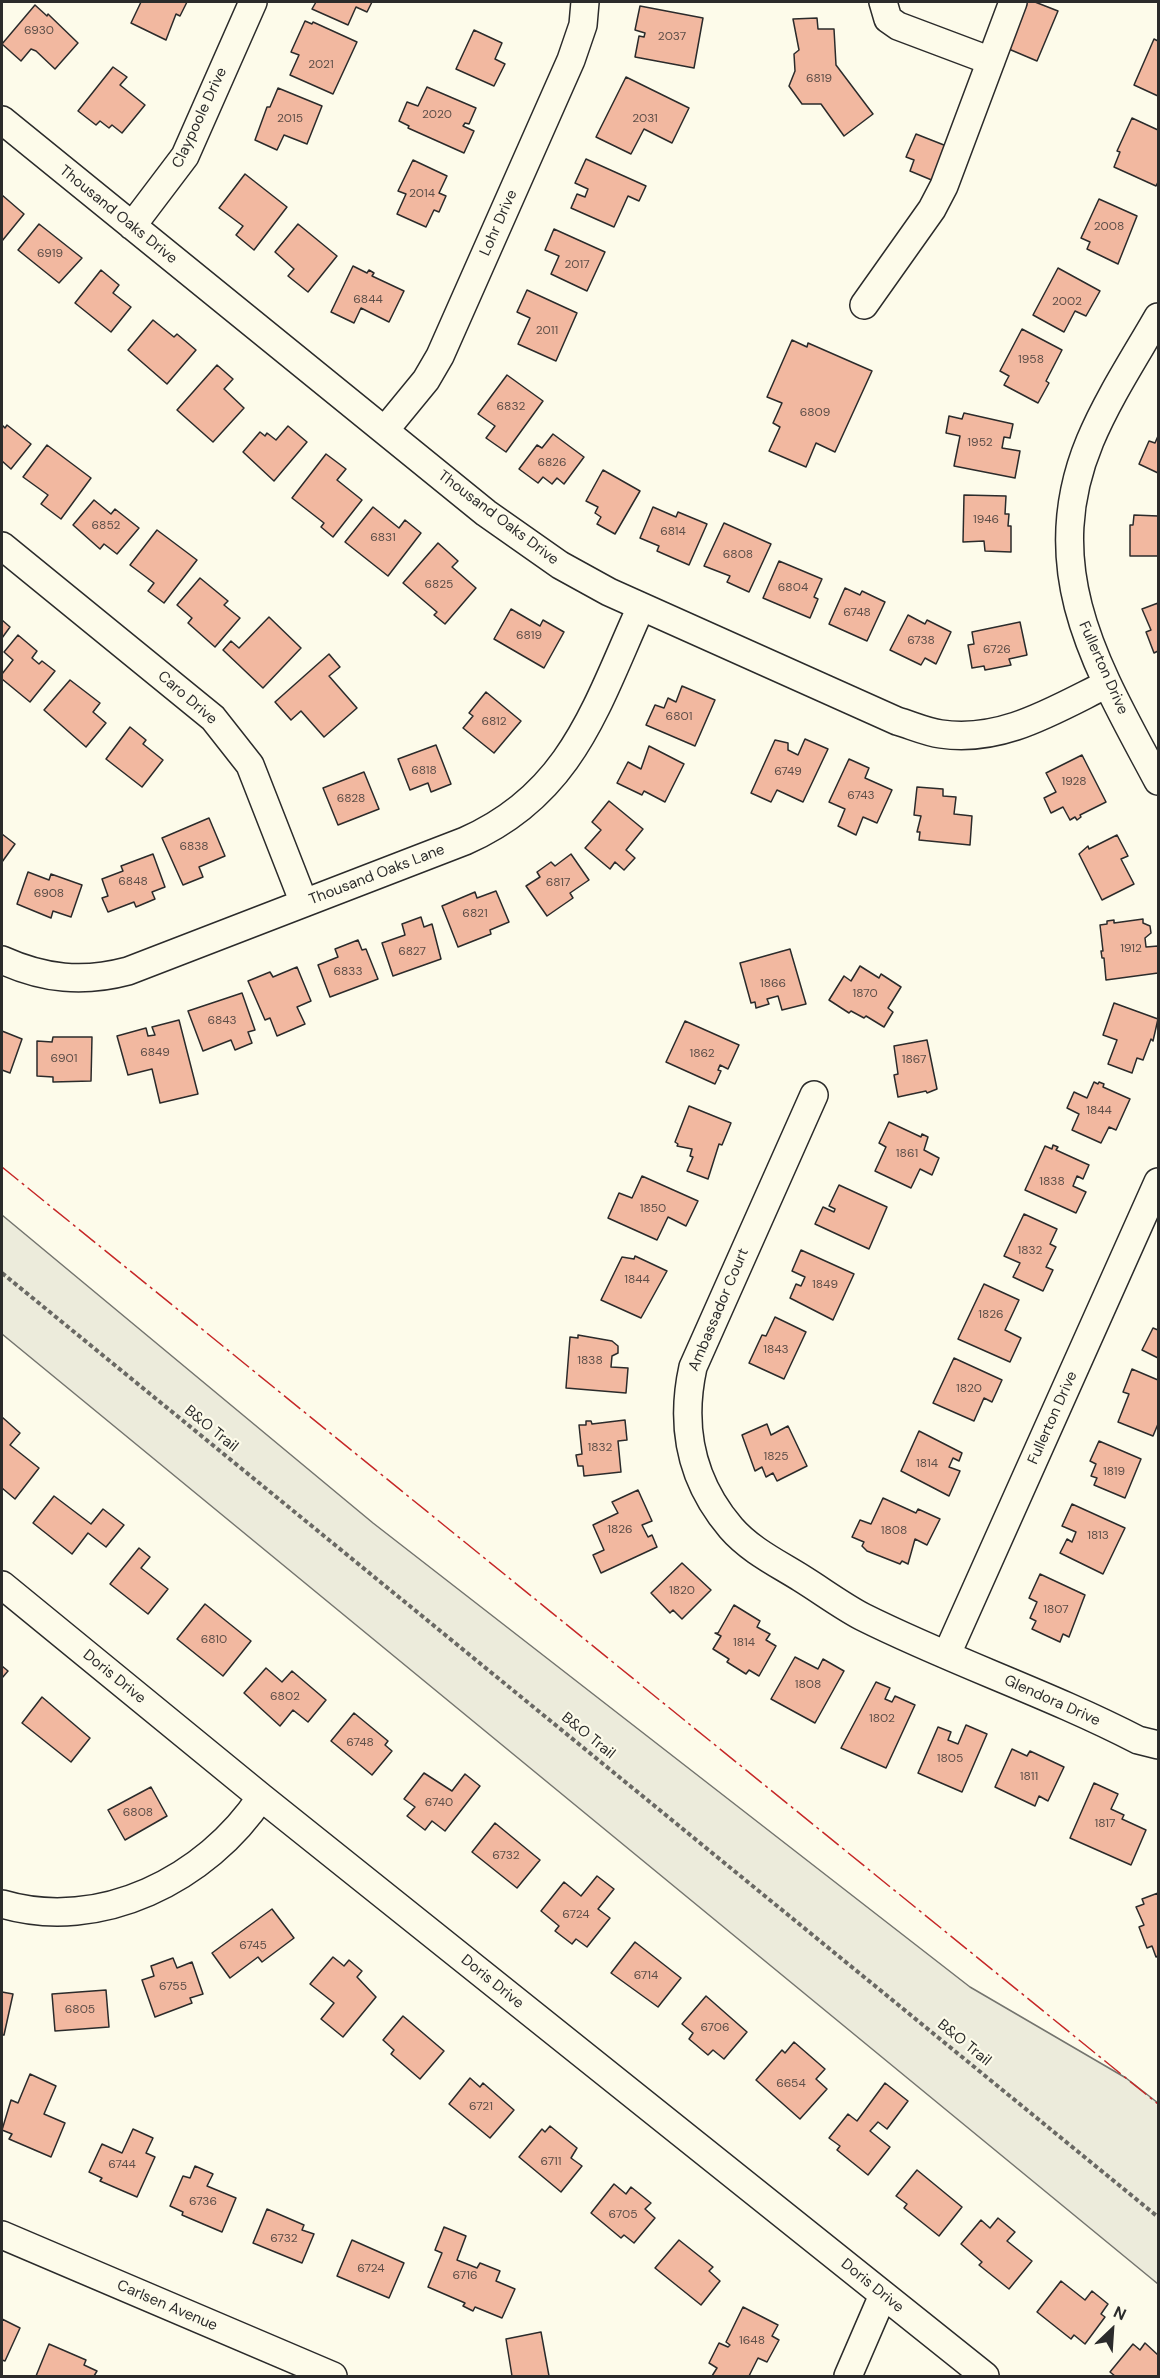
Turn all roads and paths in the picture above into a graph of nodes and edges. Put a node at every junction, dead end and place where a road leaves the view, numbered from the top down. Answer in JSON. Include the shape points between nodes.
{"nodes":[{"id":1,"x":253,"y":2,"type":"edge"},
{"id":2,"x":585,"y":2,"type":"edge"},
{"id":3,"x":883,"y":2,"type":"edge"},
{"id":4,"x":1013,"y":2,"type":"edge"},
{"id":5,"x":991,"y":61,"type":"junction"},
{"id":6,"x":2,"y":120,"type":"edge"},
{"id":7,"x":132,"y":226,"type":"junction"},
{"id":8,"x":864,"y":305,"type":"dead end"},
{"id":9,"x":1158,"y":317,"type":"edge"},
{"id":10,"x":385,"y":430,"type":"junction"},
{"id":11,"x":2,"y":546,"type":"edge"},
{"id":12,"x":641,"y":608,"type":"junction"},
{"id":13,"x":1107,"y":684,"type":"junction"},
{"id":14,"x":1158,"y":781,"type":"edge"},
{"id":15,"x":304,"y":903,"type":"junction"},
{"id":16,"x":2,"y":960,"type":"edge"},
{"id":17,"x":814,"y":1095,"type":"dead end"},
{"id":18,"x":1158,"y":1182,"type":"edge"},
{"id":19,"x":2,"y":1273,"type":"edge"},
{"id":20,"x":2,"y":1585,"type":"edge"},
{"id":21,"x":947,"y":1654,"type":"junction"},
{"id":22,"x":1158,"y":1745,"type":"edge"},
{"id":23,"x":261,"y":1797,"type":"junction"},
{"id":24,"x":2,"y":1904,"type":"edge"},
{"id":25,"x":1158,"y":2217,"type":"edge"},
{"id":26,"x":2,"y":2235,"type":"edge"},
{"id":27,"x":883,"y":2295,"type":"junction"},
{"id":28,"x":333,"y":2376,"type":"edge"},
{"id":29,"x":848,"y":2376,"type":"edge"},
{"id":30,"x":985,"y":2376,"type":"edge"}],
"edges":[{"from":1,"to":7,"type":"street","name":"Claypoole Drive","via":[[185,156]]},
{"from":2,"to":10,"type":"street","name":"Lohr Drive","via":[[576,48],[440,356],[426,380]]},
{"from":3,"to":5,"type":"street","via":[[888,20],[898,26]]},
{"from":4,"to":5,"type":"street"},
{"from":5,"to":8,"type":"street","via":[[944,186]]},
{"from":6,"to":7,"type":"street","name":"Thousand Oaks Drive"},
{"from":7,"to":10,"type":"street","name":"Thousand Oaks Drive"},
{"from":9,"to":13,"type":"street","name":"Fullerton Drive","via":[[1099,421],[1074,497],[1070,532],[1073,589],[1084,633]]},
{"from":10,"to":12,"type":"street","name":"Thousand Oaks Drive","via":[[486,513],[560,565]]},
{"from":11,"to":15,"type":"street","name":"Caro Drive","via":[[225,731],[257,781]]},
{"from":12,"to":13,"type":"street","name":"Thousand Oaks Drive","via":[[897,721],[941,734],[988,734],[1022,725]]},
{"from":12,"to":15,"type":"street","name":"Thousand Oaks Lane","via":[[578,744],[558,773],[529,803],[476,837]]},
{"from":13,"to":14,"type":"street","name":"Fullerton Drive"},
{"from":15,"to":16,"type":"street","name":"Thousand Oaks Lane","via":[[128,971],[105,976],[46,976]]},
{"from":17,"to":21,"type":"street","name":"Ambassador Court","via":[[693,1367],[686,1424],[692,1458],[711,1501],[732,1529],[758,1552],[862,1616]]},
{"from":18,"to":21,"type":"street","name":"Fullerton Drive"},
{"from":19,"to":25,"type":"path","name":"B&O Trail"},
{"from":20,"to":23,"type":"street","name":"Doris Drive"},
{"from":21,"to":22,"type":"street","name":"Glendora Drive","via":[[1138,1740]]},
{"from":23,"to":24,"type":"street","via":[[226,1841],[200,1863],[140,1896],[74,1910]]},
{"from":23,"to":27,"type":"street","name":"Doris Drive"},
{"from":26,"to":28,"type":"street","name":"Carlsen Avenue"},
{"from":27,"to":29,"type":"street"},
{"from":27,"to":30,"type":"street","name":"Doris Drive"}]}
